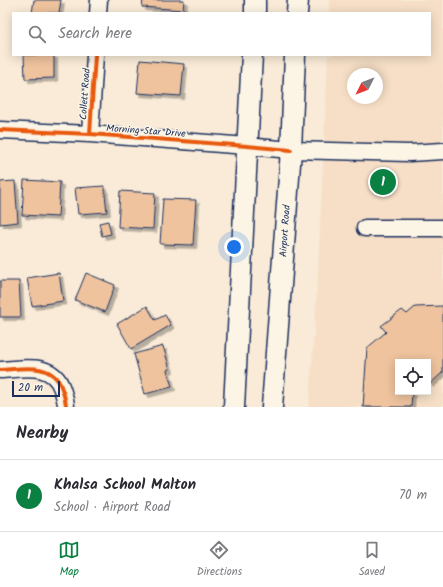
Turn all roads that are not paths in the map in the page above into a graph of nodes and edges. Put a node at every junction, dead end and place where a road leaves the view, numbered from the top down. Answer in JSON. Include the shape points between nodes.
{"nodes":[{"id":1,"x":99,"y":0,"type":"edge"},
{"id":2,"x":255,"y":0,"type":"edge"},
{"id":3,"x":298,"y":0,"type":"edge"},
{"id":4,"x":98,"y":12,"type":"edge"},
{"id":5,"x":254,"y":12,"type":"edge"},
{"id":6,"x":297,"y":12,"type":"edge"},
{"id":7,"x":95,"y":56,"type":"edge"},
{"id":8,"x":252,"y":56,"type":"edge"},
{"id":9,"x":295,"y":56,"type":"edge"},
{"id":10,"x":0,"y":130,"type":"edge"},
{"id":11,"x":90,"y":134,"type":"junction"},
{"id":12,"x":247,"y":146,"type":"junction"},
{"id":13,"x":291,"y":150,"type":"junction"},
{"id":14,"x":443,"y":151,"type":"edge"},
{"id":15,"x":365,"y":228,"type":"dead end"},
{"id":16,"x":443,"y":228,"type":"edge"},
{"id":17,"x":0,"y":370,"type":"edge"},
{"id":18,"x":66,"y":407,"type":"edge"},
{"id":19,"x":234,"y":407,"type":"edge"},
{"id":20,"x":272,"y":407,"type":"edge"}],
"edges":[{"from":1,"to":4,"type":"street"},
{"from":2,"to":5,"type":"main road"},
{"from":3,"to":6,"type":"main road"},
{"from":7,"to":11,"type":"street","name":"Collett Road"},
{"from":8,"to":12,"type":"main road"},
{"from":9,"to":13,"type":"main road","name":"Airport Road"},
{"from":10,"to":11,"type":"street","name":"Morning Star Drive"},
{"from":11,"to":12,"type":"street","name":"Morning Star Drive"},
{"from":12,"to":13,"type":"street","name":"Morning Star Drive"},
{"from":12,"to":19,"type":"main road"},
{"from":13,"to":14,"type":"street","name":"Morning Star Drive","via":[[410,154]]},
{"from":13,"to":20,"type":"main road","name":"Airport Road"},
{"from":15,"to":16,"type":"street"},
{"from":17,"to":18,"type":"street","via":[[38,368],[51,373],[60,384]]}]}
